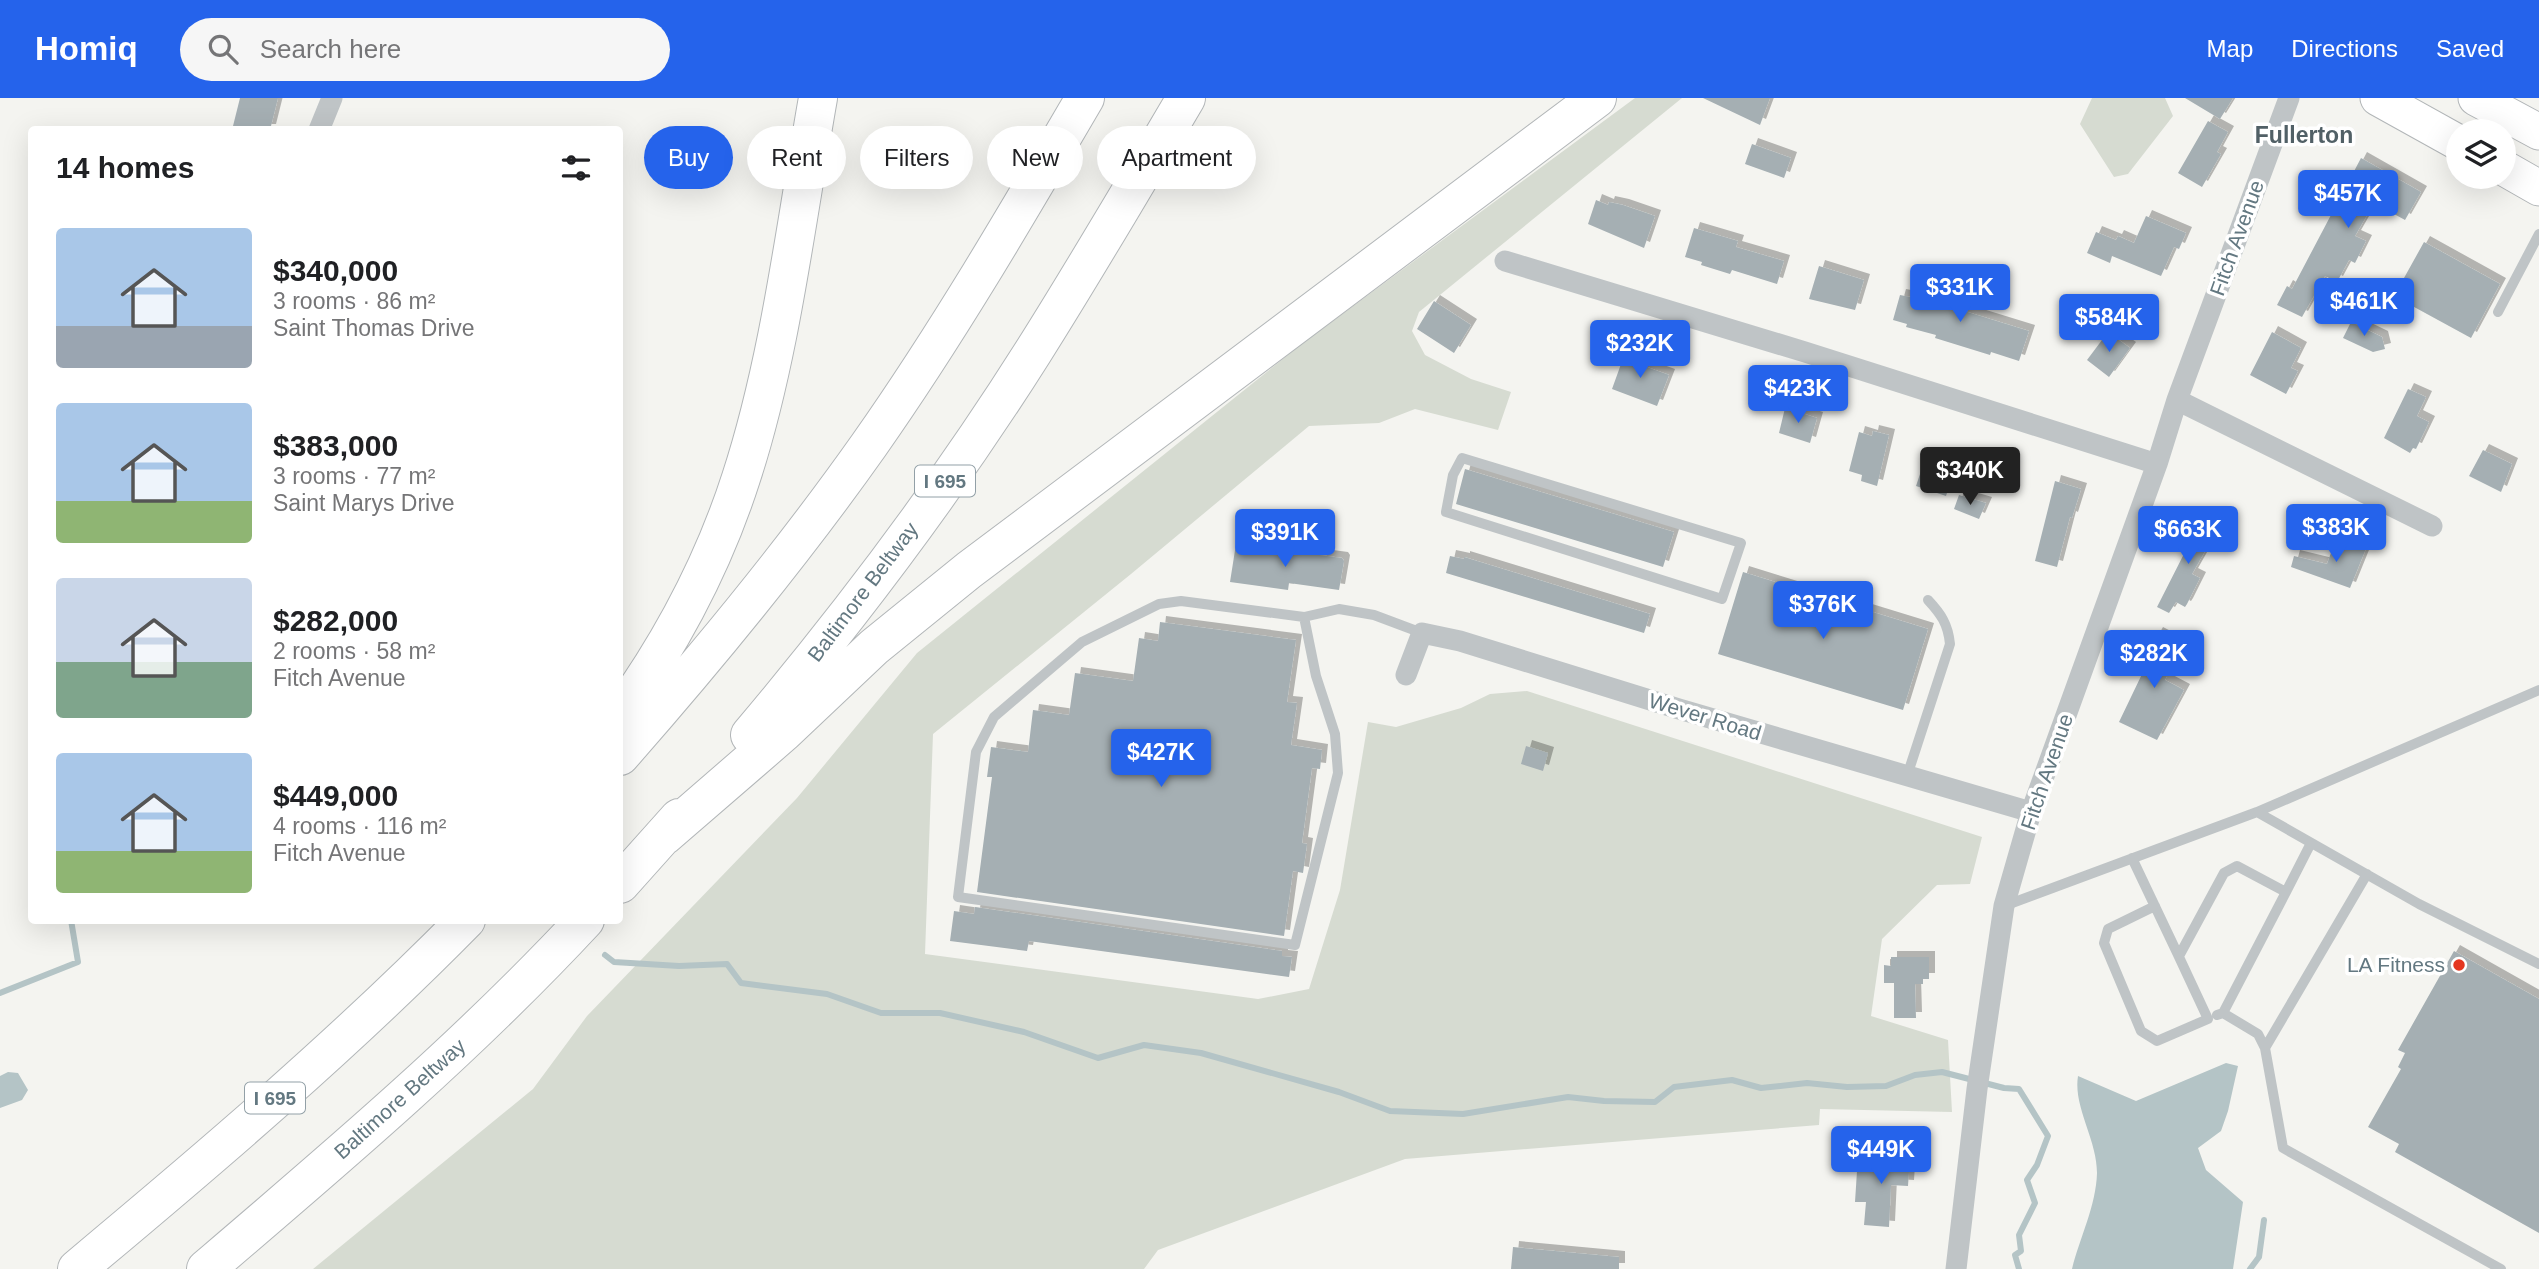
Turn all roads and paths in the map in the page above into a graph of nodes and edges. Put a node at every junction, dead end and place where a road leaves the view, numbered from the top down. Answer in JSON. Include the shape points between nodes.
{"nodes":[{"id":1,"x":332,"y":98,"type":"edge"},
{"id":2,"x":818,"y":98,"type":"edge"},
{"id":3,"x":1085,"y":98,"type":"edge"},
{"id":4,"x":1186,"y":98,"type":"edge"},
{"id":5,"x":1597,"y":98,"type":"edge"},
{"id":6,"x":2289,"y":98,"type":"edge"},
{"id":7,"x":2476,"y":98,"type":"edge"},
{"id":8,"x":2398,"y":103,"type":"edge"},
{"id":9,"x":321,"y":126,"type":"edge"},
{"id":10,"x":2539,"y":132,"type":"edge"},
{"id":11,"x":2446,"y":134,"type":"edge"},
{"id":12,"x":2516,"y":175,"type":"edge"},
{"id":13,"x":2539,"y":188,"type":"edge"},
{"id":14,"x":2539,"y":234,"type":"edge"},
{"id":15,"x":1505,"y":261,"type":"dead end"},
{"id":16,"x":2498,"y":312,"type":"dead end"},
{"id":17,"x":2178,"y":400,"type":"junction"},
{"id":18,"x":2157,"y":464,"type":"junction"},
{"id":19,"x":2432,"y":526,"type":"dead end"},
{"id":20,"x":1741,"y":543,"type":"joint"},
{"id":21,"x":1928,"y":600,"type":"dead end"},
{"id":22,"x":1304,"y":617,"type":"junction"},
{"id":23,"x":1422,"y":633,"type":"junction"},
{"id":24,"x":1406,"y":675,"type":"dead end"},
{"id":25,"x":2539,"y":690,"type":"edge"},
{"id":26,"x":623,"y":710,"type":"edge"},
{"id":27,"x":623,"y":753,"type":"edge"},
{"id":28,"x":1907,"y":776,"type":"junction"},
{"id":29,"x":2031,"y":812,"type":"junction"},
{"id":30,"x":2257,"y":812,"type":"junction"},
{"id":31,"x":664,"y":836,"type":"junction"},
{"id":32,"x":2311,"y":843,"type":"junction"},
{"id":33,"x":2132,"y":858,"type":"junction"},
{"id":34,"x":2367,"y":874,"type":"junction"},
{"id":35,"x":623,"y":881,"type":"edge"},
{"id":36,"x":2286,"y":892,"type":"junction"},
{"id":37,"x":2004,"y":906,"type":"junction"},
{"id":38,"x":2155,"y":906,"type":"junction"},
{"id":39,"x":431,"y":924,"type":"edge"},
{"id":40,"x":462,"y":924,"type":"edge"},
{"id":41,"x":581,"y":924,"type":"edge"},
{"id":42,"x":2179,"y":956,"type":"junction"},
{"id":43,"x":2539,"y":964,"type":"edge"},
{"id":44,"x":2223,"y":1013,"type":"junction"},
{"id":45,"x":2208,"y":1019,"type":"junction"},
{"id":46,"x":2265,"y":1048,"type":"junction"},
{"id":47,"x":83,"y":1264,"type":"edge"},
{"id":48,"x":206,"y":1269,"type":"edge"},
{"id":49,"x":1956,"y":1269,"type":"edge"},
{"id":50,"x":2501,"y":1269,"type":"edge"}],
"edges":[{"from":1,"to":9,"type":"street"},
{"from":2,"to":26,"type":"highway","via":[[759,418],[740,481],[684,610]]},
{"from":3,"to":27,"type":"highway","via":[[957,311],[869,446],[693,673]]},
{"from":4,"to":31,"type":"highway","name":"Baltimore Beltway","number":"I 695","via":[[1032,354],[940,489],[837,629]]},
{"from":5,"to":31,"type":"highway","via":[[969,570],[874,647]]},
{"from":6,"to":17,"type":"street","name":"Fitch Avenue"},
{"from":7,"to":10,"type":"highway"},
{"from":8,"to":11,"type":"highway"},
{"from":12,"to":13,"type":"highway"},
{"from":14,"to":16,"type":"lane"},
{"from":15,"to":18,"type":"street"},
{"from":17,"to":18,"type":"street","name":"Fitch Avenue"},
{"from":17,"to":19,"type":"street"},
{"from":18,"to":29,"type":"street","name":"Fitch Avenue"},
{"from":20,"to":20,"type":"lane","via":[[1462,458],[1453,475],[1446,512],[1722,599]]},
{"from":21,"to":28,"type":"lane","via":[[1943,616],[1950,644]]},
{"from":22,"to":22,"type":"lane","via":[[1181,601],[1159,604],[1082,642],[994,717],[976,752],[958,897],[1295,945],[1338,773],[1335,734],[1316,676]]},
{"from":22,"to":23,"type":"lane","via":[[1339,609],[1374,615]]},
{"from":23,"to":24,"type":"street"},
{"from":23,"to":28,"type":"street","name":"Wever Road"},
{"from":25,"to":30,"type":"lane"},
{"from":28,"to":29,"type":"street","name":"Wever Road"},
{"from":29,"to":37,"type":"street","name":"Fitch Avenue"},
{"from":30,"to":32,"type":"lane"},
{"from":30,"to":33,"type":"lane"},
{"from":31,"to":35,"type":"highway","name":"Baltimore Beltway","number":"I 695"},
{"from":32,"to":34,"type":"lane"},
{"from":32,"to":36,"type":"lane"},
{"from":33,"to":37,"type":"lane"},
{"from":33,"to":38,"type":"lane"},
{"from":34,"to":43,"type":"lane"},
{"from":34,"to":46,"type":"lane"},
{"from":36,"to":42,"type":"lane","via":[[2237,866],[2224,873]]},
{"from":36,"to":44,"type":"lane"},
{"from":37,"to":49,"type":"street","name":"Fitch Avenue"},
{"from":38,"to":42,"type":"lane"},
{"from":38,"to":45,"type":"lane","via":[[2108,929],[2104,943],[2141,1031],[2157,1041]]},
{"from":39,"to":47,"type":"highway"},
{"from":40,"to":47,"type":"highway","number":"I 695","via":[[335,1044]]},
{"from":41,"to":48,"type":"highway","name":"Baltimore Beltway","via":[[387,1112]]},
{"from":42,"to":45,"type":"lane"},
{"from":44,"to":45,"type":"lane"},
{"from":44,"to":46,"type":"lane","via":[[2258,1034]]},
{"from":46,"to":50,"type":"lane","via":[[2283,1147]]}]}
